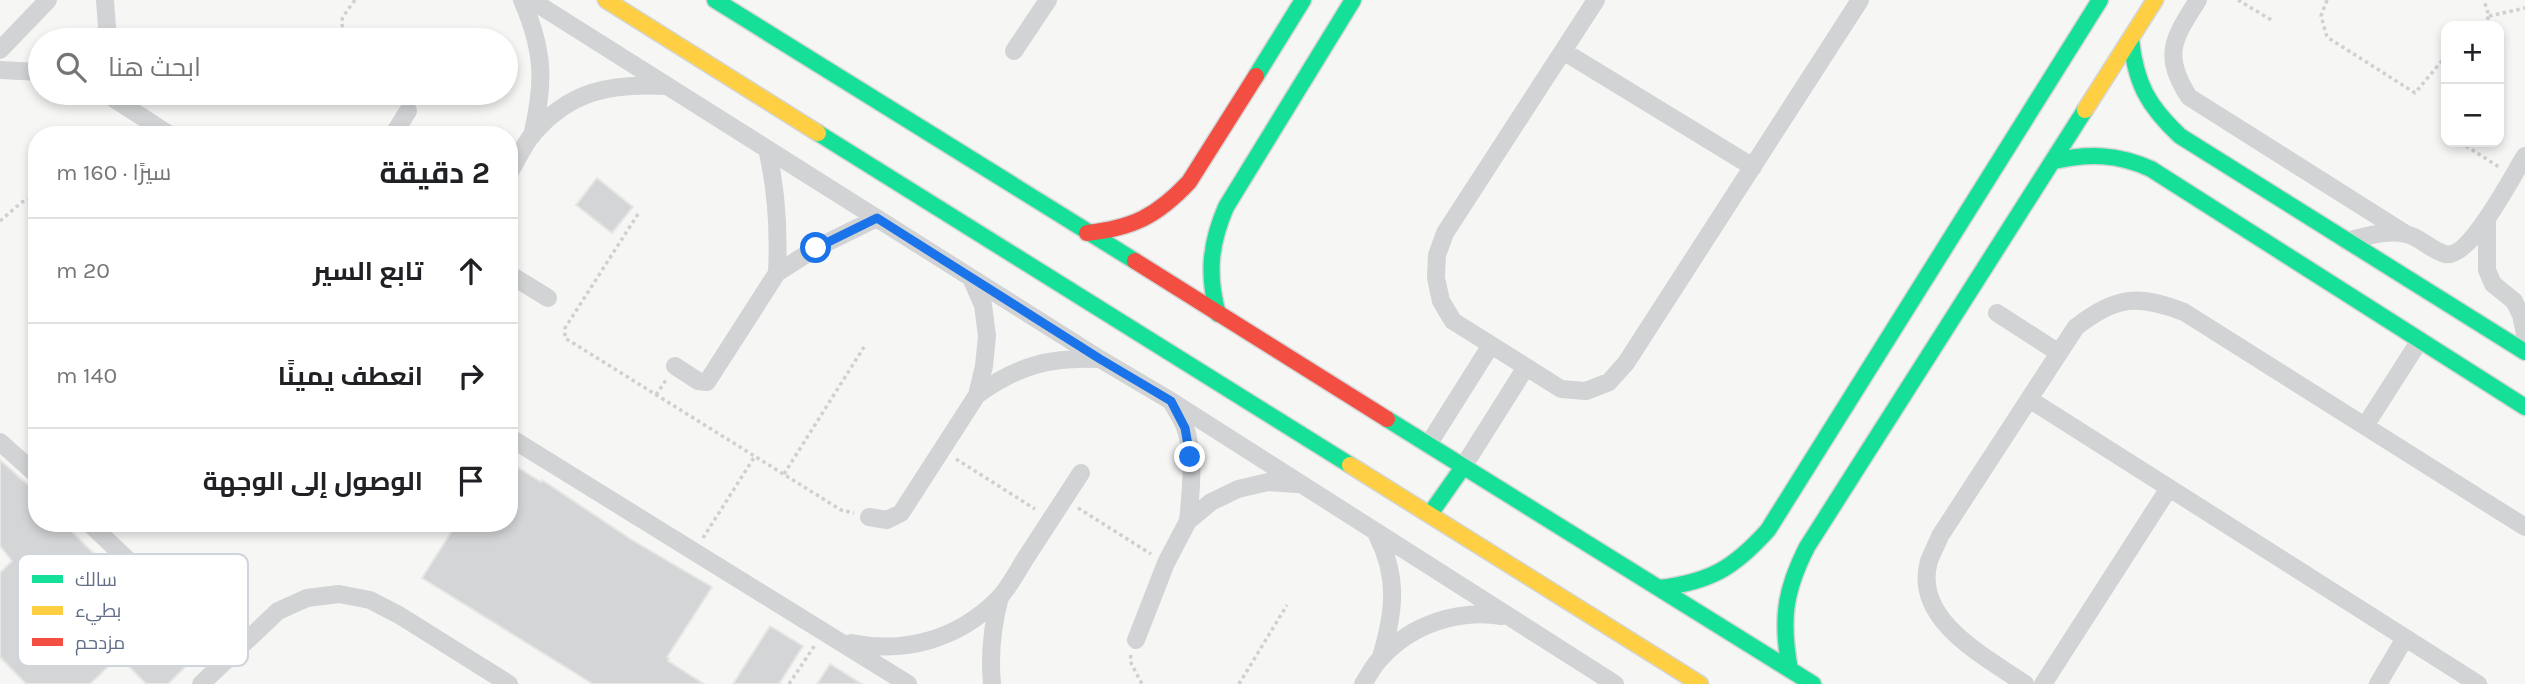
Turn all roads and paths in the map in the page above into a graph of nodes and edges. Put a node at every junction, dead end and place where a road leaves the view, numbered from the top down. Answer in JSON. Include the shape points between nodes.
{"nodes":[{"id":1,"x":48,"y":0,"type":"edge"},
{"id":2,"x":105,"y":0,"type":"edge"},
{"id":3,"x":355,"y":0,"type":"edge"},
{"id":4,"x":522,"y":0,"type":"edge"},
{"id":5,"x":531,"y":0,"type":"edge"},
{"id":6,"x":606,"y":0,"type":"edge"},
{"id":7,"x":715,"y":0,"type":"edge"},
{"id":8,"x":1048,"y":0,"type":"edge"},
{"id":9,"x":1303,"y":0,"type":"edge"},
{"id":10,"x":1353,"y":0,"type":"edge"},
{"id":11,"x":1596,"y":0,"type":"edge"},
{"id":12,"x":1860,"y":0,"type":"edge"},
{"id":13,"x":2100,"y":0,"type":"edge"},
{"id":14,"x":2155,"y":0,"type":"edge"},
{"id":15,"x":2197,"y":0,"type":"edge"},
{"id":16,"x":2238,"y":0,"type":"edge"},
{"id":17,"x":2327,"y":0,"type":"edge"},
{"id":18,"x":2484,"y":0,"type":"edge"},
{"id":19,"x":2525,"y":8,"type":"edge"},
{"id":20,"x":2489,"y":16,"type":"junction"},
{"id":21,"x":2273,"y":21,"type":"dead end"},
{"id":22,"x":2486,"y":21,"type":"edge"},
{"id":23,"x":107,"y":28,"type":"edge"},
{"id":24,"x":342,"y":28,"type":"edge"},
{"id":25,"x":2131,"y":40,"type":"junction"},
{"id":26,"x":0,"y":50,"type":"edge"},
{"id":27,"x":1014,"y":51,"type":"dead end"},
{"id":28,"x":1563,"y":51,"type":"junction"},
{"id":29,"x":2441,"y":62,"type":"edge"},
{"id":30,"x":0,"y":70,"type":"edge"},
{"id":31,"x":28,"y":71,"type":"edge"},
{"id":32,"x":668,"y":86,"type":"junction"},
{"id":33,"x":132,"y":105,"type":"edge"},
{"id":34,"x":408,"y":111,"type":"dead end"},
{"id":35,"x":159,"y":126,"type":"edge"},
{"id":36,"x":399,"y":126,"type":"edge"},
{"id":37,"x":532,"y":136,"type":"junction"},
{"id":38,"x":2468,"y":147,"type":"edge"},
{"id":39,"x":767,"y":149,"type":"junction"},
{"id":40,"x":2525,"y":156,"type":"edge"},
{"id":41,"x":518,"y":159,"type":"edge"},
{"id":42,"x":2054,"y":161,"type":"junction"},
{"id":43,"x":1753,"y":167,"type":"junction"},
{"id":44,"x":2512,"y":176,"type":"junction"},
{"id":45,"x":28,"y":200,"type":"edge"},
{"id":46,"x":0,"y":212,"type":"edge"},
{"id":47,"x":5,"y":217,"type":"junction"},
{"id":48,"x":877,"y":218,"type":"junction"},
{"id":49,"x":2487,"y":220,"type":"junction"},
{"id":50,"x":0,"y":221,"type":"edge"},
{"id":51,"x":1087,"y":233,"type":"junction"},
{"id":52,"x":2406,"y":233,"type":"junction"},
{"id":53,"x":2469,"y":240,"type":"junction"},
{"id":54,"x":2346,"y":241,"type":"junction"},
{"id":55,"x":2486,"y":250,"type":"junction"},
{"id":56,"x":777,"y":273,"type":"junction"},
{"id":57,"x":971,"y":278,"type":"junction"},
{"id":58,"x":518,"y":280,"type":"edge"},
{"id":59,"x":548,"y":298,"type":"dead end"},
{"id":60,"x":2520,"y":304,"type":"edge"},
{"id":61,"x":1997,"y":313,"type":"dead end"},
{"id":62,"x":1218,"y":314,"type":"junction"},
{"id":63,"x":2525,"y":334,"type":"edge"},
{"id":64,"x":2420,"y":340,"type":"junction"},
{"id":65,"x":1492,"y":345,"type":"junction"},
{"id":66,"x":864,"y":347,"type":"dead end"},
{"id":67,"x":2525,"y":352,"type":"edge"},
{"id":68,"x":2059,"y":353,"type":"junction"},
{"id":69,"x":1100,"y":359,"type":"junction"},
{"id":70,"x":675,"y":366,"type":"dead end"},
{"id":71,"x":1526,"y":367,"type":"junction"},
{"id":72,"x":977,"y":395,"type":"junction"},
{"id":73,"x":2029,"y":399,"type":"junction"},
{"id":74,"x":1171,"y":401,"type":"junction"},
{"id":75,"x":2525,"y":407,"type":"edge"},
{"id":76,"x":2365,"y":426,"type":"junction"},
{"id":77,"x":0,"y":442,"type":"edge"},
{"id":78,"x":518,"y":443,"type":"edge"},
{"id":79,"x":1429,"y":445,"type":"junction"},
{"id":80,"x":942,"y":450,"type":"junction"},
{"id":81,"x":755,"y":456,"type":"dead end"},
{"id":82,"x":28,"y":467,"type":"edge"},
{"id":83,"x":1463,"y":467,"type":"junction"},
{"id":84,"x":1081,"y":473,"type":"dead end"},
{"id":85,"x":784,"y":474,"type":"dead end"},
{"id":86,"x":1299,"y":485,"type":"junction"},
{"id":87,"x":2169,"y":488,"type":"junction"},
{"id":88,"x":1064,"y":499,"type":"junction"},
{"id":89,"x":1430,"y":514,"type":"junction"},
{"id":90,"x":869,"y":517,"type":"dead end"},
{"id":91,"x":1051,"y":519,"type":"junction"},
{"id":92,"x":1188,"y":521,"type":"junction"},
{"id":93,"x":2525,"y":527,"type":"edge"},
{"id":94,"x":98,"y":532,"type":"edge"},
{"id":95,"x":1376,"y":533,"type":"junction"},
{"id":96,"x":695,"y":552,"type":"junction"},
{"id":97,"x":122,"y":554,"type":"edge"},
{"id":98,"x":1166,"y":563,"type":"junction"},
{"id":99,"x":1659,"y":588,"type":"junction"},
{"id":100,"x":1000,"y":597,"type":"junction"},
{"id":101,"x":1287,"y":605,"type":"dead end"},
{"id":102,"x":1509,"y":617,"type":"junction"},
{"id":103,"x":831,"y":636,"type":"junction"},
{"id":104,"x":2405,"y":638,"type":"junction"},
{"id":105,"x":248,"y":639,"type":"edge"},
{"id":106,"x":1136,"y":639,"type":"joint"},
{"id":107,"x":1381,"y":657,"type":"junction"},
{"id":108,"x":219,"y":666,"type":"edge"},
{"id":109,"x":1790,"y":670,"type":"junction"},
{"id":110,"x":201,"y":684,"type":"edge"},
{"id":111,"x":509,"y":684,"type":"edge"},
{"id":112,"x":789,"y":684,"type":"edge"},
{"id":113,"x":908,"y":684,"type":"edge"},
{"id":114,"x":992,"y":684,"type":"edge"},
{"id":115,"x":1142,"y":684,"type":"edge"},
{"id":116,"x":1239,"y":684,"type":"edge"},
{"id":117,"x":1363,"y":684,"type":"edge"},
{"id":118,"x":1615,"y":684,"type":"edge"},
{"id":119,"x":1700,"y":684,"type":"edge"},
{"id":120,"x":1813,"y":684,"type":"edge"},
{"id":121,"x":2025,"y":684,"type":"edge"},
{"id":122,"x":2043,"y":684,"type":"edge"},
{"id":123,"x":2378,"y":684,"type":"edge"},
{"id":124,"x":2479,"y":684,"type":"edge"}],
"edges":[{"from":1,"to":26,"type":"street"},
{"from":2,"to":23,"type":"street"},
{"from":3,"to":24,"type":"path","via":[[341,20]]},
{"from":4,"to":37,"type":"street","via":[[541,62],[541,100]]},
{"from":5,"to":32,"type":"street"},
{"from":6,"to":89,"type":"street"},
{"from":7,"to":51,"type":"street"},
{"from":8,"to":27,"type":"street"},
{"from":9,"to":51,"type":"street","via":[[1183,190],[1144,220],[1116,230]]},
{"from":10,"to":62,"type":"street","via":[[1214,232],[1210,288]]},
{"from":11,"to":28,"type":"street"},
{"from":12,"to":43,"type":"street"},
{"from":13,"to":99,"type":"street","via":[[1768,530],[1747,555],[1721,574],[1691,585]]},
{"from":14,"to":25,"type":"street"},
{"from":15,"to":52,"type":"street","via":[[2179,30],[2173,52],[2176,77],[2189,97]]},
{"from":16,"to":21,"type":"path"},
{"from":17,"to":29,"type":"path","via":[[2321,16],[2327,37],[2415,93]]},
{"from":18,"to":20,"type":"path"},
{"from":19,"to":20,"type":"path"},
{"from":20,"to":22,"type":"path"},
{"from":25,"to":42,"type":"street"},
{"from":25,"to":54,"type":"street","via":[[2143,94],[2159,117],[2180,136]]},
{"from":28,"to":43,"type":"street"},
{"from":28,"to":65,"type":"street","via":[[1445,233],[1437,255],[1441,301],[1452,321]]},
{"from":30,"to":31,"type":"street"},
{"from":32,"to":37,"type":"street","via":[[630,84],[592,91],[559,109]]},
{"from":32,"to":39,"type":"street"},
{"from":33,"to":35,"type":"street"},
{"from":34,"to":36,"type":"street"},
{"from":37,"to":41,"type":"street"},
{"from":38,"to":44,"type":"path"},
{"from":39,"to":48,"type":"street"},
{"from":39,"to":56,"type":"street","via":[[778,210]]},
{"from":40,"to":44,"type":"street"},
{"from":42,"to":64,"type":"street","via":[[2104,154],[2151,169]]},
{"from":42,"to":109,"type":"street","via":[[1791,575],[1783,606],[1783,639]]},
{"from":43,"to":71,"type":"street","via":[[1626,363],[1609,382],[1586,391],[1561,390]]},
{"from":44,"to":49,"type":"street"},
{"from":45,"to":47,"type":"path"},
{"from":46,"to":47,"type":"path"},
{"from":47,"to":50,"type":"path"},
{"from":48,"to":56,"type":"street"},
{"from":48,"to":57,"type":"street"},
{"from":49,"to":53,"type":"street"},
{"from":49,"to":55,"type":"street"},
{"from":51,"to":62,"type":"street"},
{"from":52,"to":53,"type":"street","via":[[2445,254],[2463,249]]},
{"from":52,"to":54,"type":"street"},
{"from":53,"to":55,"type":"street"},
{"from":54,"to":67,"type":"street"},
{"from":55,"to":60,"type":"street","via":[[2493,284]]},
{"from":56,"to":70,"type":"street","via":[[708,382]]},
{"from":57,"to":69,"type":"street"},
{"from":57,"to":72,"type":"street","via":[[983,305],[987,335]]},
{"from":58,"to":59,"type":"street"},
{"from":60,"to":63,"type":"street"},
{"from":61,"to":68,"type":"street"},
{"from":62,"to":79,"type":"street"},
{"from":64,"to":75,"type":"street"},
{"from":64,"to":76,"type":"street"},
{"from":65,"to":71,"type":"street"},
{"from":65,"to":79,"type":"street"},
{"from":66,"to":85,"type":"path"},
{"from":68,"to":73,"type":"street"},
{"from":68,"to":76,"type":"street","via":[[2076,327],[2099,309],[2127,300],[2157,301],[2185,312]]},
{"from":69,"to":72,"type":"street","via":[[1034,364],[1002,376]]},
{"from":69,"to":74,"type":"street"},
{"from":71,"to":83,"type":"street"},
{"from":72,"to":80,"type":"street"},
{"from":73,"to":87,"type":"street"},
{"from":73,"to":121,"type":"street","via":[[1940,536],[1928,563],[1928,593],[1940,620]]},
{"from":74,"to":86,"type":"street"},
{"from":74,"to":92,"type":"street","via":[[1185,428],[1190,457]]},
{"from":76,"to":93,"type":"street"},
{"from":77,"to":82,"type":"street"},
{"from":78,"to":96,"type":"street"},
{"from":79,"to":83,"type":"street"},
{"from":80,"to":90,"type":"street","via":[[901,513],[887,520]]},
{"from":80,"to":91,"type":"path"},
{"from":81,"to":96,"type":"path"},
{"from":83,"to":89,"type":"street"},
{"from":83,"to":99,"type":"street"},
{"from":84,"to":88,"type":"street"},
{"from":86,"to":92,"type":"street","via":[[1268,482],[1238,489],[1211,502]]},
{"from":86,"to":95,"type":"street"},
{"from":87,"to":104,"type":"street"},
{"from":87,"to":122,"type":"street"},
{"from":88,"to":91,"type":"street"},
{"from":88,"to":98,"type":"path"},
{"from":89,"to":119,"type":"street"},
{"from":91,"to":100,"type":"street"},
{"from":92,"to":98,"type":"street"},
{"from":94,"to":97,"type":"street"},
{"from":95,"to":102,"type":"street"},
{"from":95,"to":107,"type":"street","via":[[1387,555],[1393,589],[1391,623]]},
{"from":96,"to":103,"type":"street"},
{"from":98,"to":106,"type":"street"},
{"from":99,"to":109,"type":"street"},
{"from":100,"to":103,"type":"street","via":[[974,620],[943,637],[908,646],[873,648]]},
{"from":100,"to":114,"type":"street","via":[[992,628]]},
{"from":101,"to":116,"type":"path"},
{"from":102,"to":107,"type":"street","via":[[1483,612],[1445,618],[1410,633]]},
{"from":102,"to":118,"type":"street"},
{"from":103,"to":112,"type":"path"},
{"from":103,"to":113,"type":"street"},
{"from":104,"to":123,"type":"street"},
{"from":104,"to":124,"type":"street"},
{"from":105,"to":111,"type":"street","via":[[278,611],[307,598],[339,594],[370,600],[399,615]]},
{"from":106,"to":115,"type":"path","via":[[1130,661]]},
{"from":107,"to":117,"type":"street"},
{"from":108,"to":110,"type":"street"},
{"from":109,"to":120,"type":"street"}]}
